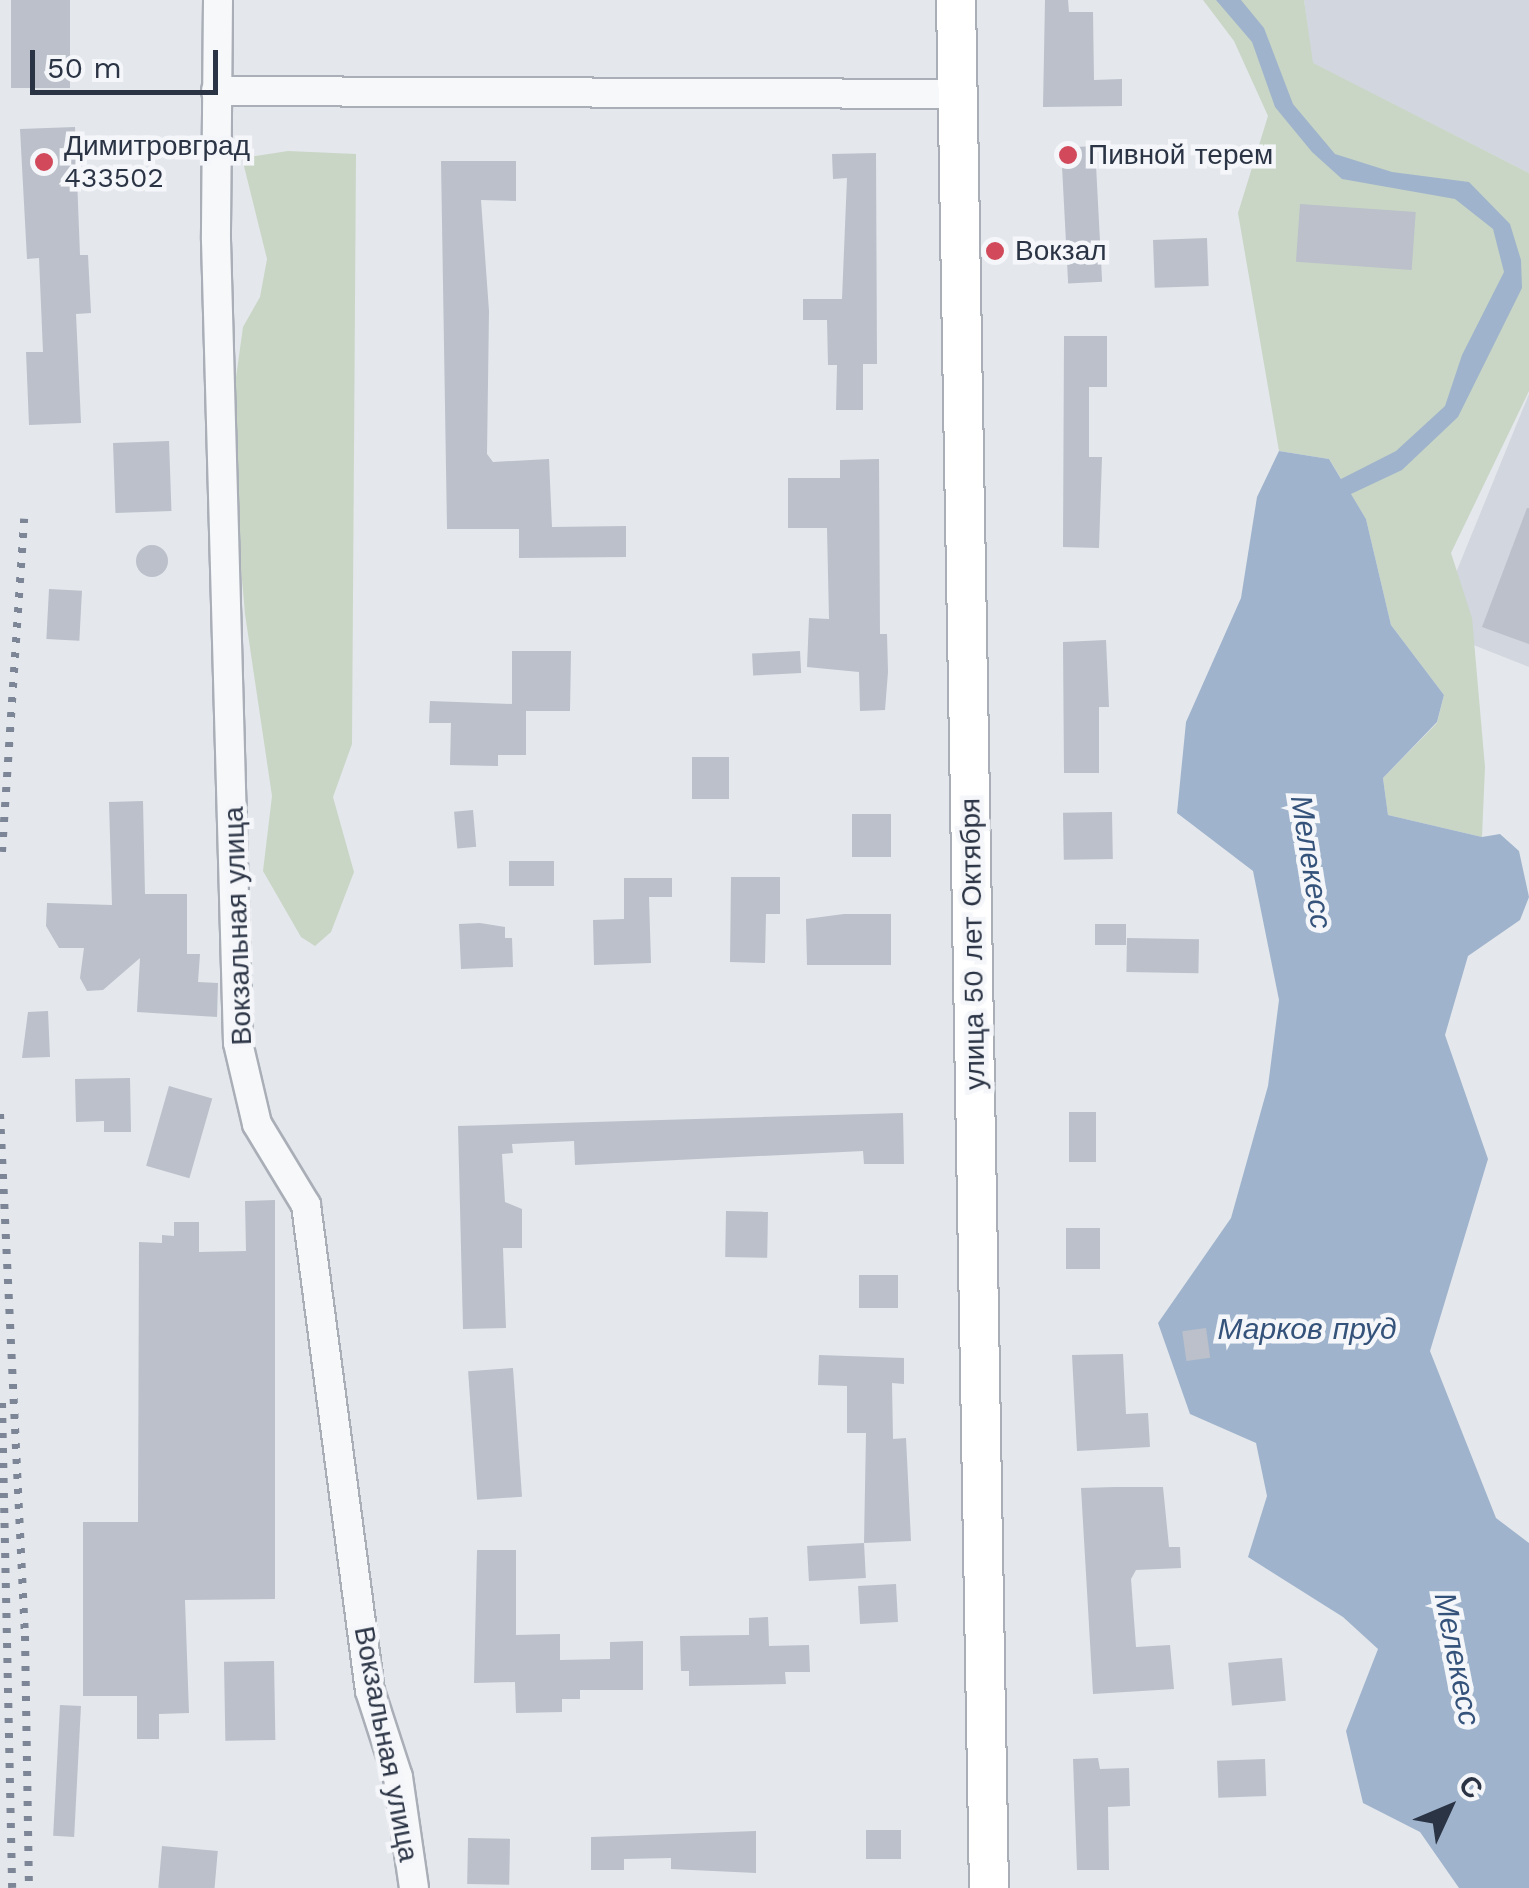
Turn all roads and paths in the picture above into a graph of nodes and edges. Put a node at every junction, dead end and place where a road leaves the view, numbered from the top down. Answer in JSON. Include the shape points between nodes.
{"nodes":[{"id":1,"x":218,"y":0,"type":"edge"},
{"id":2,"x":956,"y":0,"type":"edge"},
{"id":3,"x":216,"y":91,"type":"junction"},
{"id":4,"x":957,"y":94,"type":"junction"},
{"id":5,"x":414,"y":1888,"type":"edge"},
{"id":6,"x":990,"y":1888,"type":"edge"}],
"edges":[{"from":1,"to":3,"type":"street","name":"Вокзальная улица"},
{"from":2,"to":4,"type":"main road","name":"улица 50 лет Октября"},
{"from":3,"to":4,"type":"street"},
{"from":3,"to":5,"type":"street","name":"Вокзальная улица","via":[[238,1043],[257,1124],[306,1205],[370,1691],[398,1777]]},
{"from":4,"to":6,"type":"main road","name":"улица 50 лет Октября"}]}
